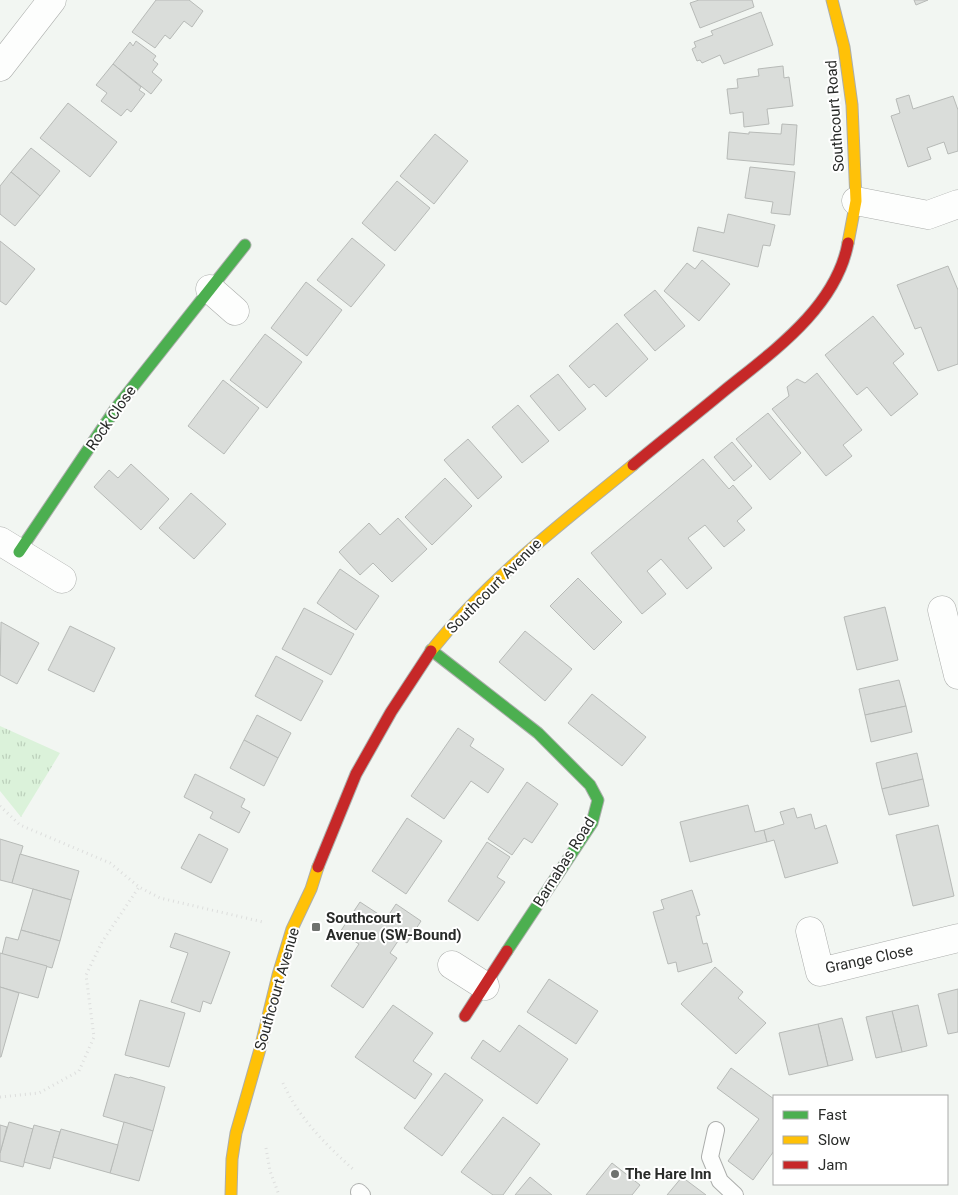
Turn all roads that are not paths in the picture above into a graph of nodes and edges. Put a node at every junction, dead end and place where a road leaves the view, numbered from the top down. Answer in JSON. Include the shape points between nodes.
{"nodes":[{"id":1,"x":52,"y":0,"type":"edge"},
{"id":2,"x":832,"y":0,"type":"edge"},
{"id":3,"x":0,"y":67,"type":"edge"},
{"id":4,"x":856,"y":201,"type":"junction"},
{"id":5,"x":958,"y":204,"type":"edge"},
{"id":6,"x":245,"y":245,"type":"dead end"},
{"id":7,"x":210,"y":289,"type":"junction"},
{"id":8,"x":235,"y":310,"type":"dead end"},
{"id":9,"x":9,"y":546,"type":"edge"},
{"id":10,"x":62,"y":580,"type":"dead end"},
{"id":11,"x":942,"y":610,"type":"dead end"},
{"id":12,"x":431,"y":650,"type":"junction"},
{"id":13,"x":958,"y":675,"type":"edge"},
{"id":14,"x":810,"y":931,"type":"dead end"},
{"id":15,"x":958,"y":938,"type":"edge"},
{"id":16,"x":452,"y":965,"type":"dead end"},
{"id":17,"x":485,"y":986,"type":"junction"},
{"id":18,"x":465,"y":1016,"type":"dead end"},
{"id":19,"x":716,"y":1130,"type":"dead end"},
{"id":20,"x":231,"y":1195,"type":"edge"},
{"id":21,"x":735,"y":1195,"type":"edge"}],
"edges":[{"from":1,"to":3,"type":"street"},
{"from":2,"to":4,"type":"street","name":"Southcourt Road","via":[[844,47],[852,105]]},
{"from":4,"to":5,"type":"street","via":[[928,215]]},
{"from":4,"to":12,"type":"street","name":"Southcourt Avenue","via":[[846,255],[826,296],[790,338],[528,550],[456,620]]},
{"from":6,"to":7,"type":"street","name":"Rock Close"},
{"from":7,"to":8,"type":"street"},
{"from":7,"to":9,"type":"street","name":"Rock Close","via":[[116,408],[42,520]]},
{"from":9,"to":10,"type":"street","name":"Rock Close"},
{"from":11,"to":13,"type":"street"},
{"from":12,"to":17,"type":"street","name":"Barnabas Road","via":[[538,733],[590,785],[598,800],[592,823]]},
{"from":12,"to":20,"type":"street","name":"Southcourt Avenue","via":[[356,774],[292,929],[236,1133]]},
{"from":14,"to":15,"type":"street","name":"Grange Close","via":[[820,972]]},
{"from":16,"to":17,"type":"street"},
{"from":17,"to":18,"type":"street","name":"Barnabas Road"},
{"from":19,"to":21,"type":"lane","via":[[710,1157],[720,1181]]}]}
